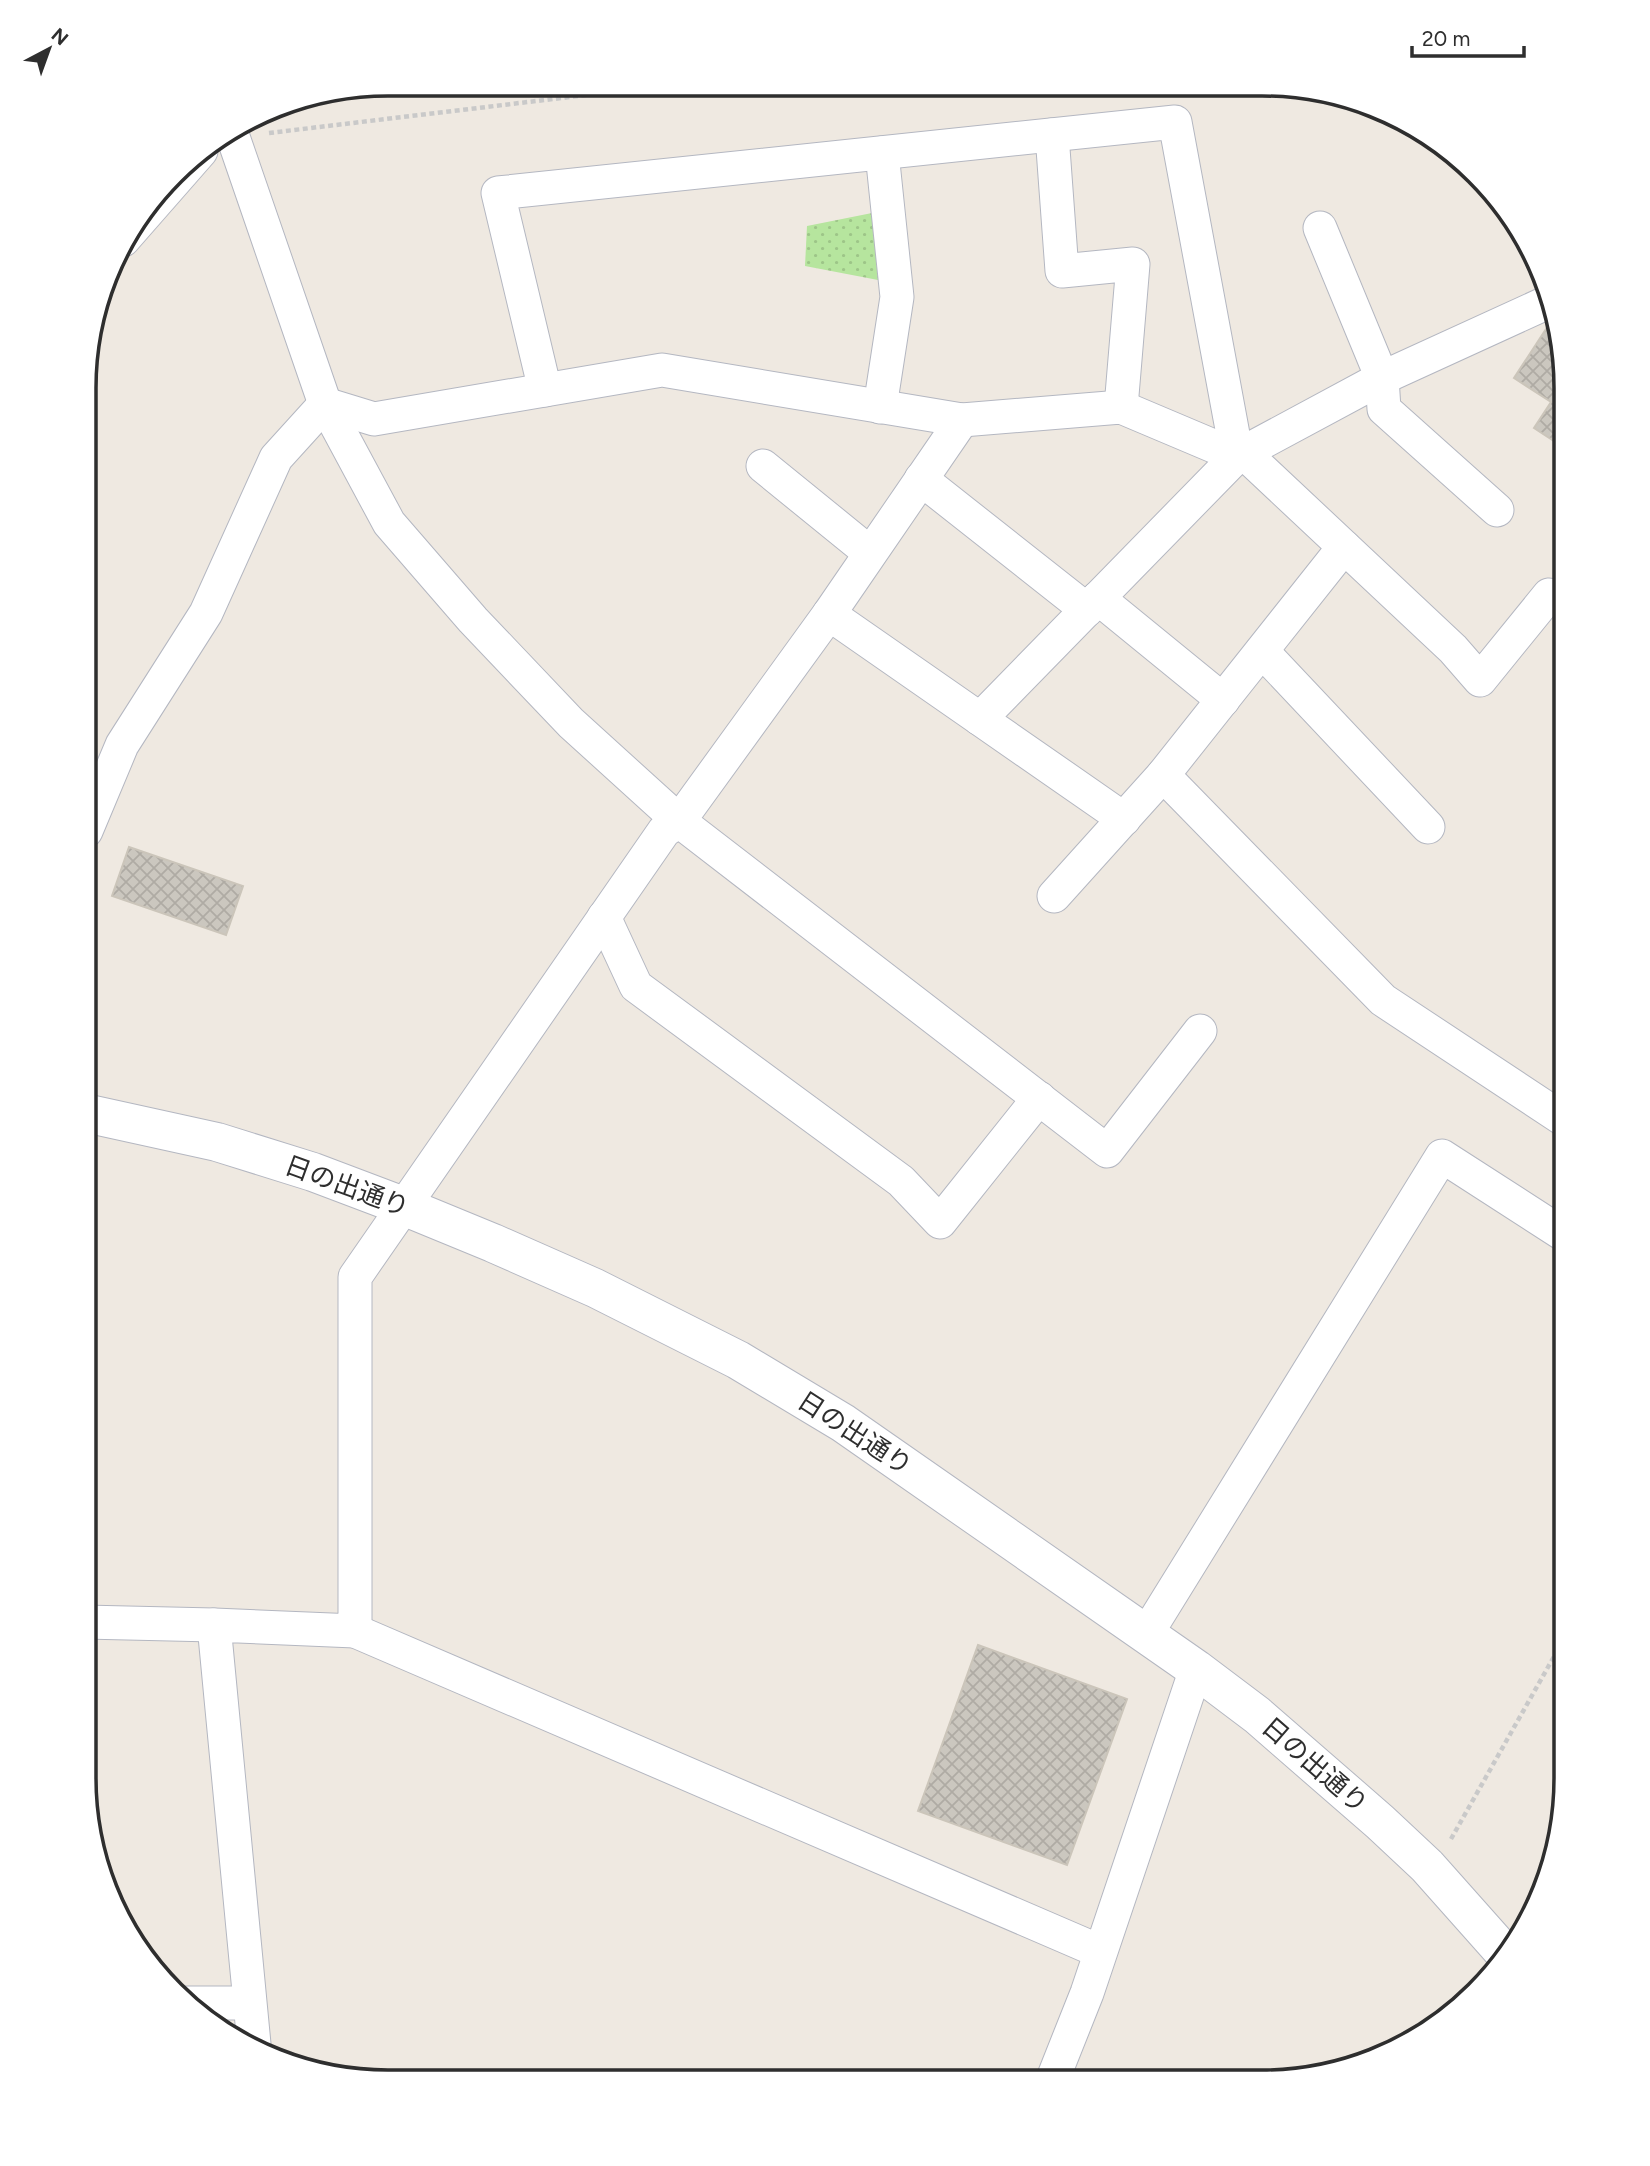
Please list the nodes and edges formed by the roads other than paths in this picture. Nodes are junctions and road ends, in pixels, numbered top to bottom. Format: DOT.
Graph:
graph roads {
  1 [pos="1052,135"];
  2 [pos="227,144"];
  3 [pos="882,153"];
  4 [pos="1320,228"];
  5 [pos="1542,305"];
  6 [pos="1382,378"];
  7 [pos="545,390"];
  8 [pos="325,404"];
  9 [pos="880,407"];
  10 [pos="1121,407"];
  11 [pos="962,420"];
  12 [pos="1240,454"];
  13 [pos="763,466"];
  14 [pos="921,479"];
  15 [pos="1497,510"];
  16 [pos="1344,547"];
  17 [pos="870,553"];
  18 [pos="1549,595"];
  19 [pos="1093,604"];
  20 [pos="829,614"];
  21 [pos="1262,651"];
  22 [pos="1223,700"];
  23 [pos="980,719"];
  24 [pos="1163,775"];
  25 [pos="96,807"];
  26 [pos="1124,819"];
  27 [pos="679,821"];
  28 [pos="1428,827"];
  29 [pos="1054,896"];
  30 [pos="604,917"];
  31 [pos="1200,1031"];
  32 [pos="1038,1098"];
  33 [pos="1554,1113"];
  34 [pos="96,1115"];
  35 [pos="403,1206"];
  36 [pos="1554,1228"];
  37 [pos="96,1622"];
  38 [pos="214,1625"];
  39 [pos="355,1631"];
  40 [pos="1147,1633"];
  41 [pos="1196,1668"];
  42 [pos="1500,1948"];
  43 [pos="1099,1951"];
  44 [pos="202,2003"];
  45 [pos="249,2003"];
  46 [pos="253,2037"];
  47 [pos="1056,2070"];
  1 -- 3 [label="street"];
  1 -- 10 [label="street"];
  1 -- 12 [label="street"];
  2 -- 8 [label="street"];
  3 -- 7 [label="street"];
  3 -- 9 [label="street"];
  4 -- 6 [label="street"];
  5 -- 6 [label="street"];
  6 -- 12 [label="street"];
  6 -- 15 [label="street"];
  7 -- 8 [label="street"];
  7 -- 9 [label="street"];
  8 -- 25 [label="street"];
  8 -- 27 [label="street"];
  9 -- 11 [label="street"];
  10 -- 11 [label="street"];
  10 -- 12 [label="street"];
  11 -- 14 [label="street"];
  12 -- 16 [label="street"];
  12 -- 19 [label="street"];
  13 -- 17 [label="street"];
  14 -- 17 [label="street"];
  14 -- 19 [label="street"];
  16 -- 18 [label="street"];
  16 -- 21 [label="street"];
  17 -- 20 [label="street"];
  19 -- 22 [label="street"];
  19 -- 23 [label="street"];
  20 -- 23 [label="street"];
  20 -- 27 [label="street"];
  21 -- 22 [label="street"];
  21 -- 28 [label="street"];
  22 -- 24 [label="street"];
  23 -- 26 [label="street"];
  24 -- 26 [label="street"];
  24 -- 33 [label="street"];
  26 -- 29 [label="street"];
  27 -- 30 [label="street"];
  27 -- 32 [label="street"];
  30 -- 32 [label="street"];
  30 -- 35 [label="street"];
  31 -- 32 [label="street"];
  34 -- 35 [label="street, 日の出通り"];
  35 -- 39 [label="street"];
  35 -- 40 [label="street, 日の出通り"];
  36 -- 40 [label="street"];
  37 -- 38 [label="street"];
  38 -- 39 [label="street"];
  38 -- 45 [label="street"];
  39 -- 43 [label="street"];
  40 -- 41 [label="street, 日の出通り"];
  41 -- 42 [label="street, 日の出通り"];
  41 -- 43 [label="street"];
  43 -- 47 [label="street"];
  44 -- 45 [label="street"];
  45 -- 46 [label="street"];
}
